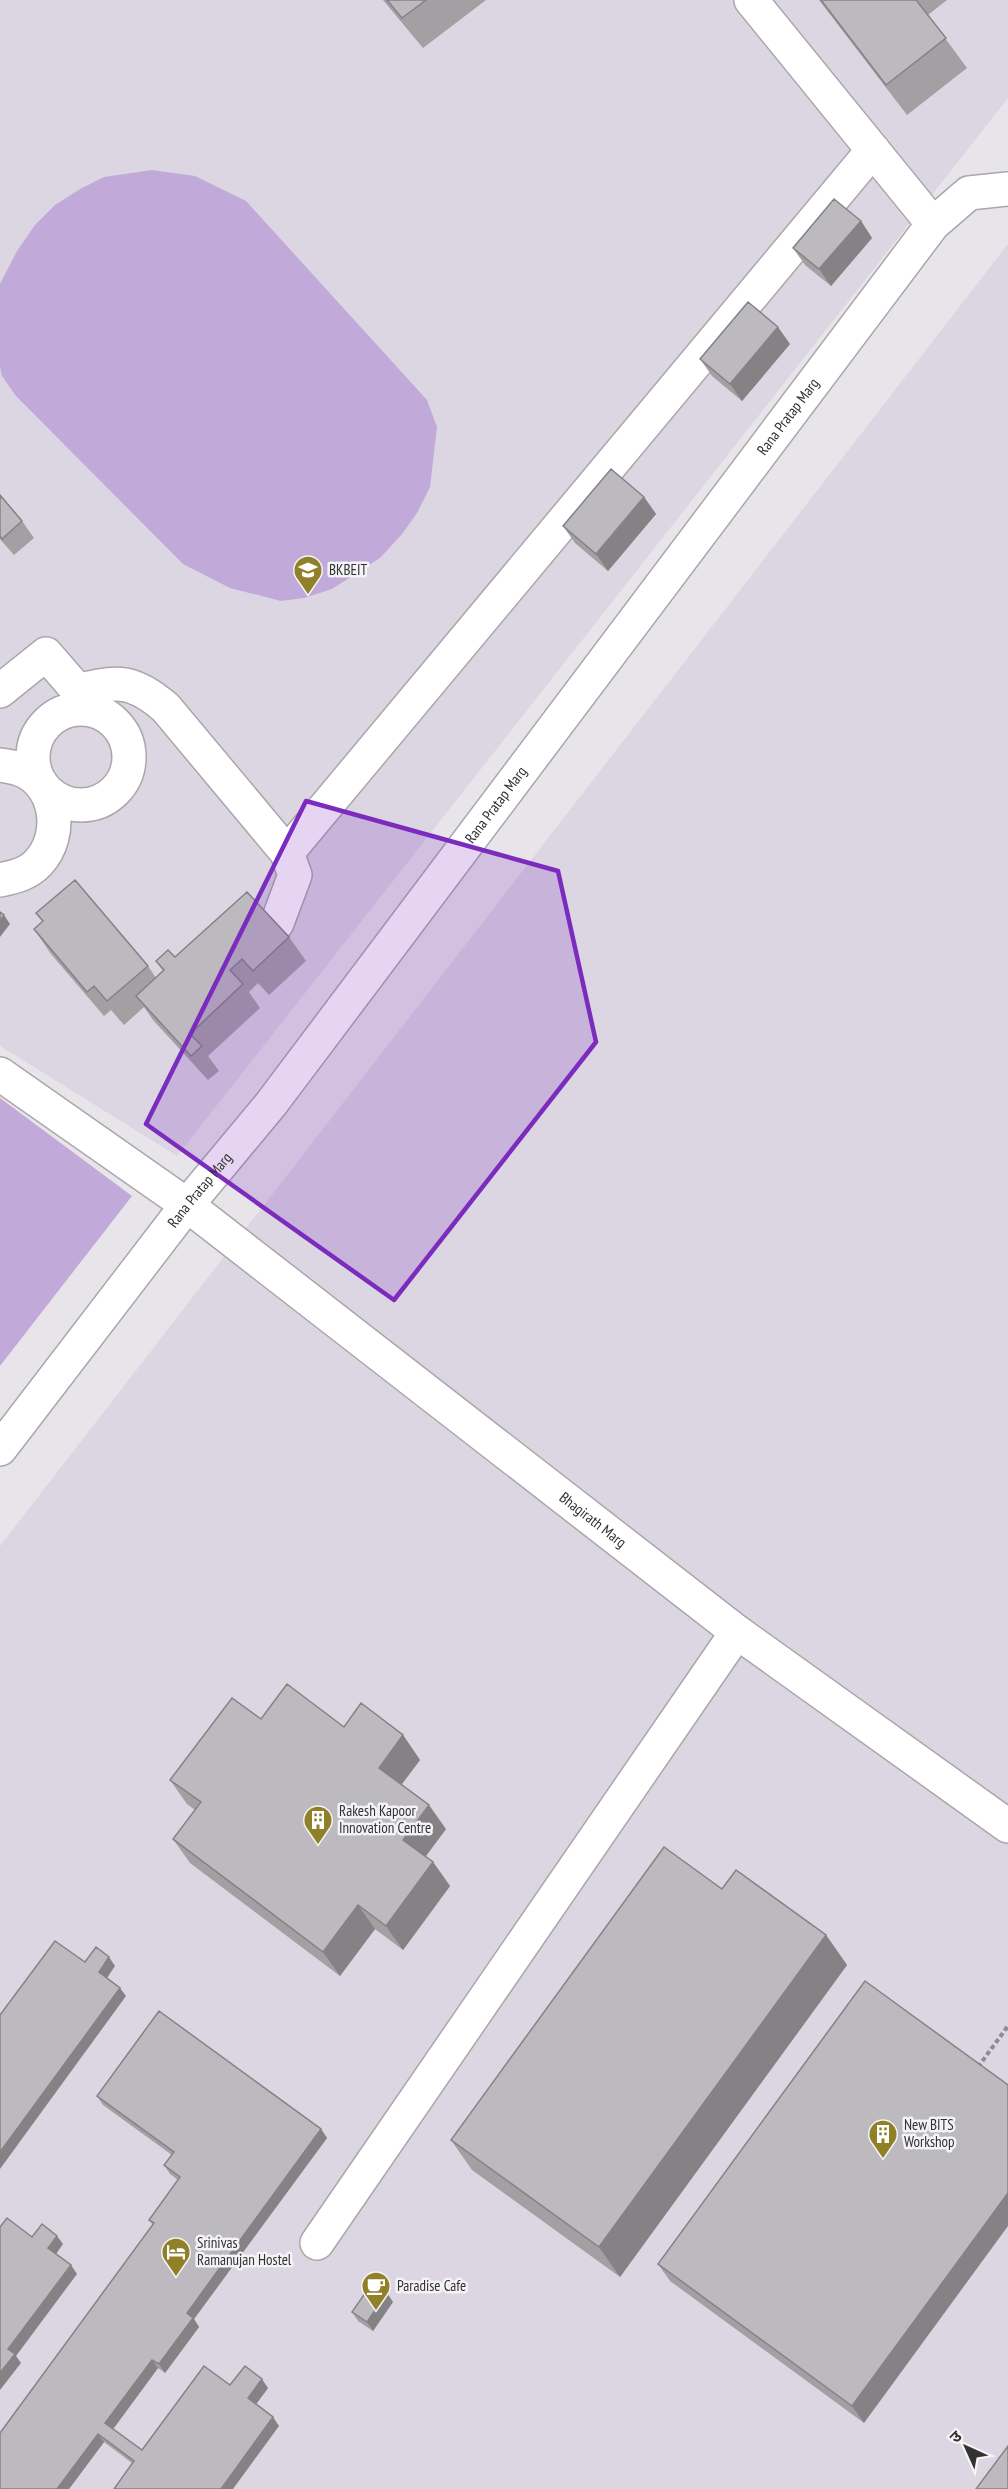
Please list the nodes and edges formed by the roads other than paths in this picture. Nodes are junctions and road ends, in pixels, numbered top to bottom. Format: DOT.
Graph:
graph roads {
  1 [pos="751,0"];
  2 [pos="873,150"];
  3 [pos="1008,189"];
  4 [pos="933,224"];
  5 [pos="0,692"];
  6 [pos="86,701"];
  7 [pos="0,765"];
  8 [pos="39,782"];
  9 [pos="287,853"];
  10 [pos="0,880"];
  11 [pos="277,923"];
  12 [pos="0,1074"];
  13 [pos="187,1205"];
  14 [pos="0,1449"];
  15 [pos="737,1632"];
  16 [pos="1008,1826"];
  17 [pos="317,2243"];
  1 -- 2 [label="street"];
  2 -- 4 [label="street"];
  2 -- 9 [label="street"];
  3 -- 4 [label="street, Rana Pratap Marg"];
  4 -- 13 [label="street, Rana Pratap Marg"];
  5 -- 6 [label="street"];
  6 -- 8 [label="street"];
  6 -- 8 [label="street"];
  6 -- 9 [label="street"];
  7 -- 8 [label="street"];
  8 -- 10 [label="street"];
  9 -- 11 [label="street"];
  12 -- 13 [label="street, Bhagirath Marg"];
  13 -- 14 [label="street, Rana Pratap Marg"];
  13 -- 15 [label="street, Bhagirath Marg"];
  15 -- 16 [label="street, Bhagirath Marg"];
  15 -- 17 [label="street"];
}
